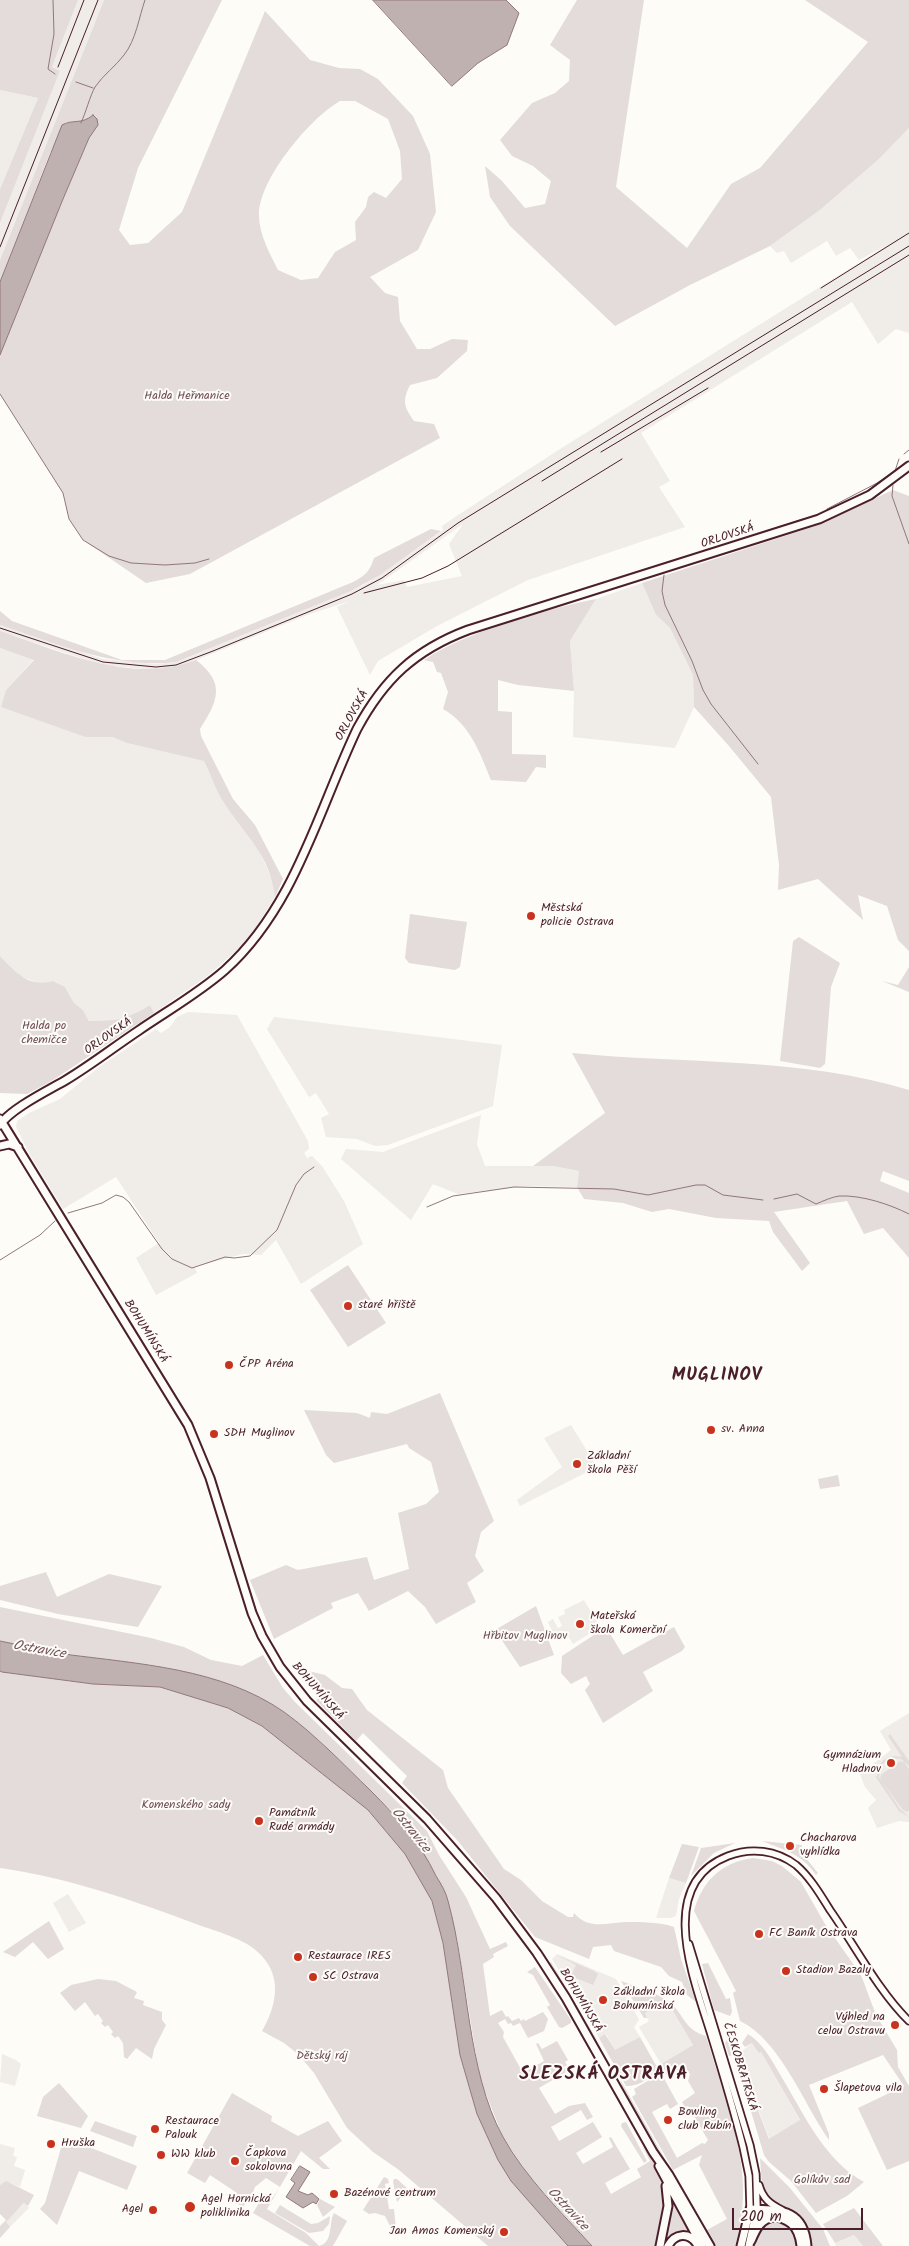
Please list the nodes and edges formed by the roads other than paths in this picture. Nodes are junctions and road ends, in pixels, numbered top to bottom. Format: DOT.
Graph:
graph roads {
  1 [pos="909,466"];
  2 [pos="1,1122"];
  3 [pos="0,1146"];
  4 [pos="18,1147"];
  5 [pos="686,1934"];
  6 [pos="909,2021"];
  7 [pos="653,2152"];
  8 [pos="756,2174"];
  9 [pos="664,2178"];
  10 [pos="753,2209"];
  11 [pos="780,2215"];
  12 [pos="750,2244"];
  13 [pos="660,2246"];
  14 [pos="668,2246"];
  15 [pos="701,2246"];
  16 [pos="710,2246"];
  17 [pos="741,2246"];
  18 [pos="801,2246"];
  19 [pos="807,2246"];
  1 -- 2 [label="main road, ORLOVSKÁ"];
  2 -- 4 [label="main road, BOHUMÍNSKÁ"];
  3 -- 4 [label="main road"];
  4 -- 7 [label="main road, BOHUMÍNSKÁ"];
  5 -- 6 [label="street, ČESKOBRATRSKÁ"];
  5 -- 8 [label="street, ČESKOBRATRSKÁ"];
  5 -- 10 [label="street, ČESKOBRATRSKÁ"];
  7 -- 9 [label="main road, BOHUMÍNSKÁ"];
  7 -- 16 [label="main road, BOHUMÍNSKÁ"];
  8 -- 10 [label="street, ČESKOBRATRSKÁ"];
  8 -- 11 [label="street"];
  9 -- 13 [label="main road"];
  9 -- 15 [label="main road, BOHUMÍNSKÁ"];
  10 -- 11 [label="main road"];
  10 -- 12 [label="main road, ČESKOBRATRSKÁ"];
  10 -- 17 [label="main road, ČESKOBRATRSKÁ"];
  11 -- 12 [label="main road"];
  11 -- 18 [label="main road"];
  11 -- 19 [label="main road"];
  14 -- 15 [label="main road"];
}
